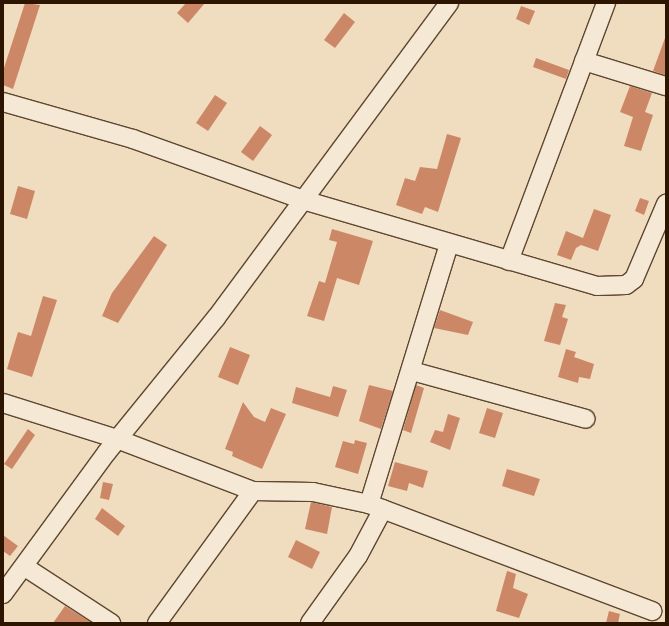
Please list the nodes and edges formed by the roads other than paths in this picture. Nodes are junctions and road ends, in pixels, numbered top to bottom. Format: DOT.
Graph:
graph roads {
  1 [pos="449,3"];
  2 [pos="606,3"];
  3 [pos="584,61"];
  4 [pos="666,86"];
  5 [pos="3,102"];
  6 [pos="303,200"];
  7 [pos="666,204"];
  8 [pos="449,244"];
  9 [pos="509,261"];
  10 [pos="412,371"];
  11 [pos="3,404"];
  12 [pos="586,419"];
  13 [pos="117,439"];
  14 [pos="254,491"];
  15 [pos="376,506"];
  16 [pos="25,567"];
  17 [pos="3,594"];
  18 [pos="652,611"];
  19 [pos="112,623"];
  20 [pos="157,623"];
  21 [pos="310,623"];
  1 -- 6 [label="street"];
  2 -- 3 [label="street"];
  3 -- 4 [label="street"];
  3 -- 9 [label="street"];
  5 -- 6 [label="street"];
  6 -- 8 [label="street"];
  6 -- 13 [label="street"];
  7 -- 9 [label="street"];
  8 -- 9 [label="street"];
  8 -- 10 [label="street"];
  10 -- 12 [label="street"];
  10 -- 15 [label="street"];
  11 -- 13 [label="street"];
  13 -- 14 [label="street"];
  13 -- 16 [label="street"];
  14 -- 15 [label="street"];
  14 -- 20 [label="street"];
  15 -- 18 [label="street"];
  15 -- 21 [label="street"];
  16 -- 17 [label="street"];
  16 -- 19 [label="street"];
}
